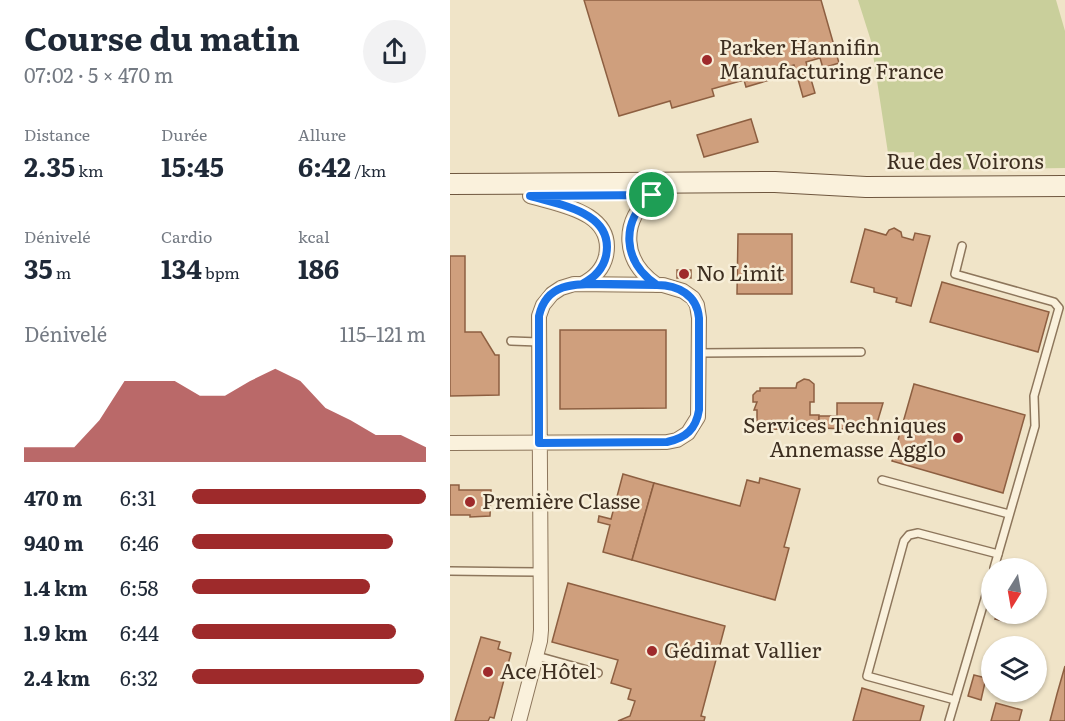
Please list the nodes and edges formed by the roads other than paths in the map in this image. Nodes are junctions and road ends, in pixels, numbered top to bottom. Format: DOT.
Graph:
graph roads {
  1 [pos="450,184"];
  2 [pos="1065,186"];
  3 [pos="866,187"];
  4 [pos="450,195"];
  5 [pos="652,195"];
  6 [pos="530,196"];
  7 [pos="962,246"];
  8 [pos="582,284"];
  9 [pos="657,285"];
  10 [pos="512,341"];
  11 [pos="539,342"];
  12 [pos="699,352"];
  13 [pos="861,352"];
  14 [pos="450,442"];
  15 [pos="539,443"];
  16 [pos="882,480"];
  17 [pos="1009,514"];
  18 [pos="998,554"];
  19 [pos="997,558"];
  20 [pos="450,571"];
  21 [pos="540,572"];
  22 [pos="981,612"];
  23 [pos="537,656"];
  24 [pos="598,673"];
  25 [pos="955,700"];
  26 [pos="519,721"];
  27 [pos="949,721"];
  1 -- 3 [label="street, Rue des Voirons"];
  2 -- 3 [label="street, Rue des Voirons"];
  3 -- 5 [label="street, Rue des Voirons"];
  4 -- 6 [label="street, Rue des Voirons"];
  5 -- 6 [label="street, Rue des Voirons"];
  5 -- 9 [label="street"];
  6 -- 8 [label="street"];
  7 -- 17 [label="lane"];
  8 -- 9 [label="street"];
  8 -- 11 [label="street"];
  9 -- 12 [label="street"];
  10 -- 11 [label="lane"];
  11 -- 15 [label="street"];
  12 -- 13 [label="lane"];
  12 -- 15 [label="street"];
  14 -- 15 [label="street"];
  15 -- 21 [label="street"];
  16 -- 17 [label="lane"];
  17 -- 18 [label="lane"];
  18 -- 19 [label="lane"];
  18 -- 25 [label="lane"];
  20 -- 21 [label="lane"];
  21 -- 23 [label="street"];
  22 -- 25 [label="lane"];
  23 -- 24 [label="lane"];
  23 -- 26 [label="street"];
  25 -- 27 [label="lane"];
}
